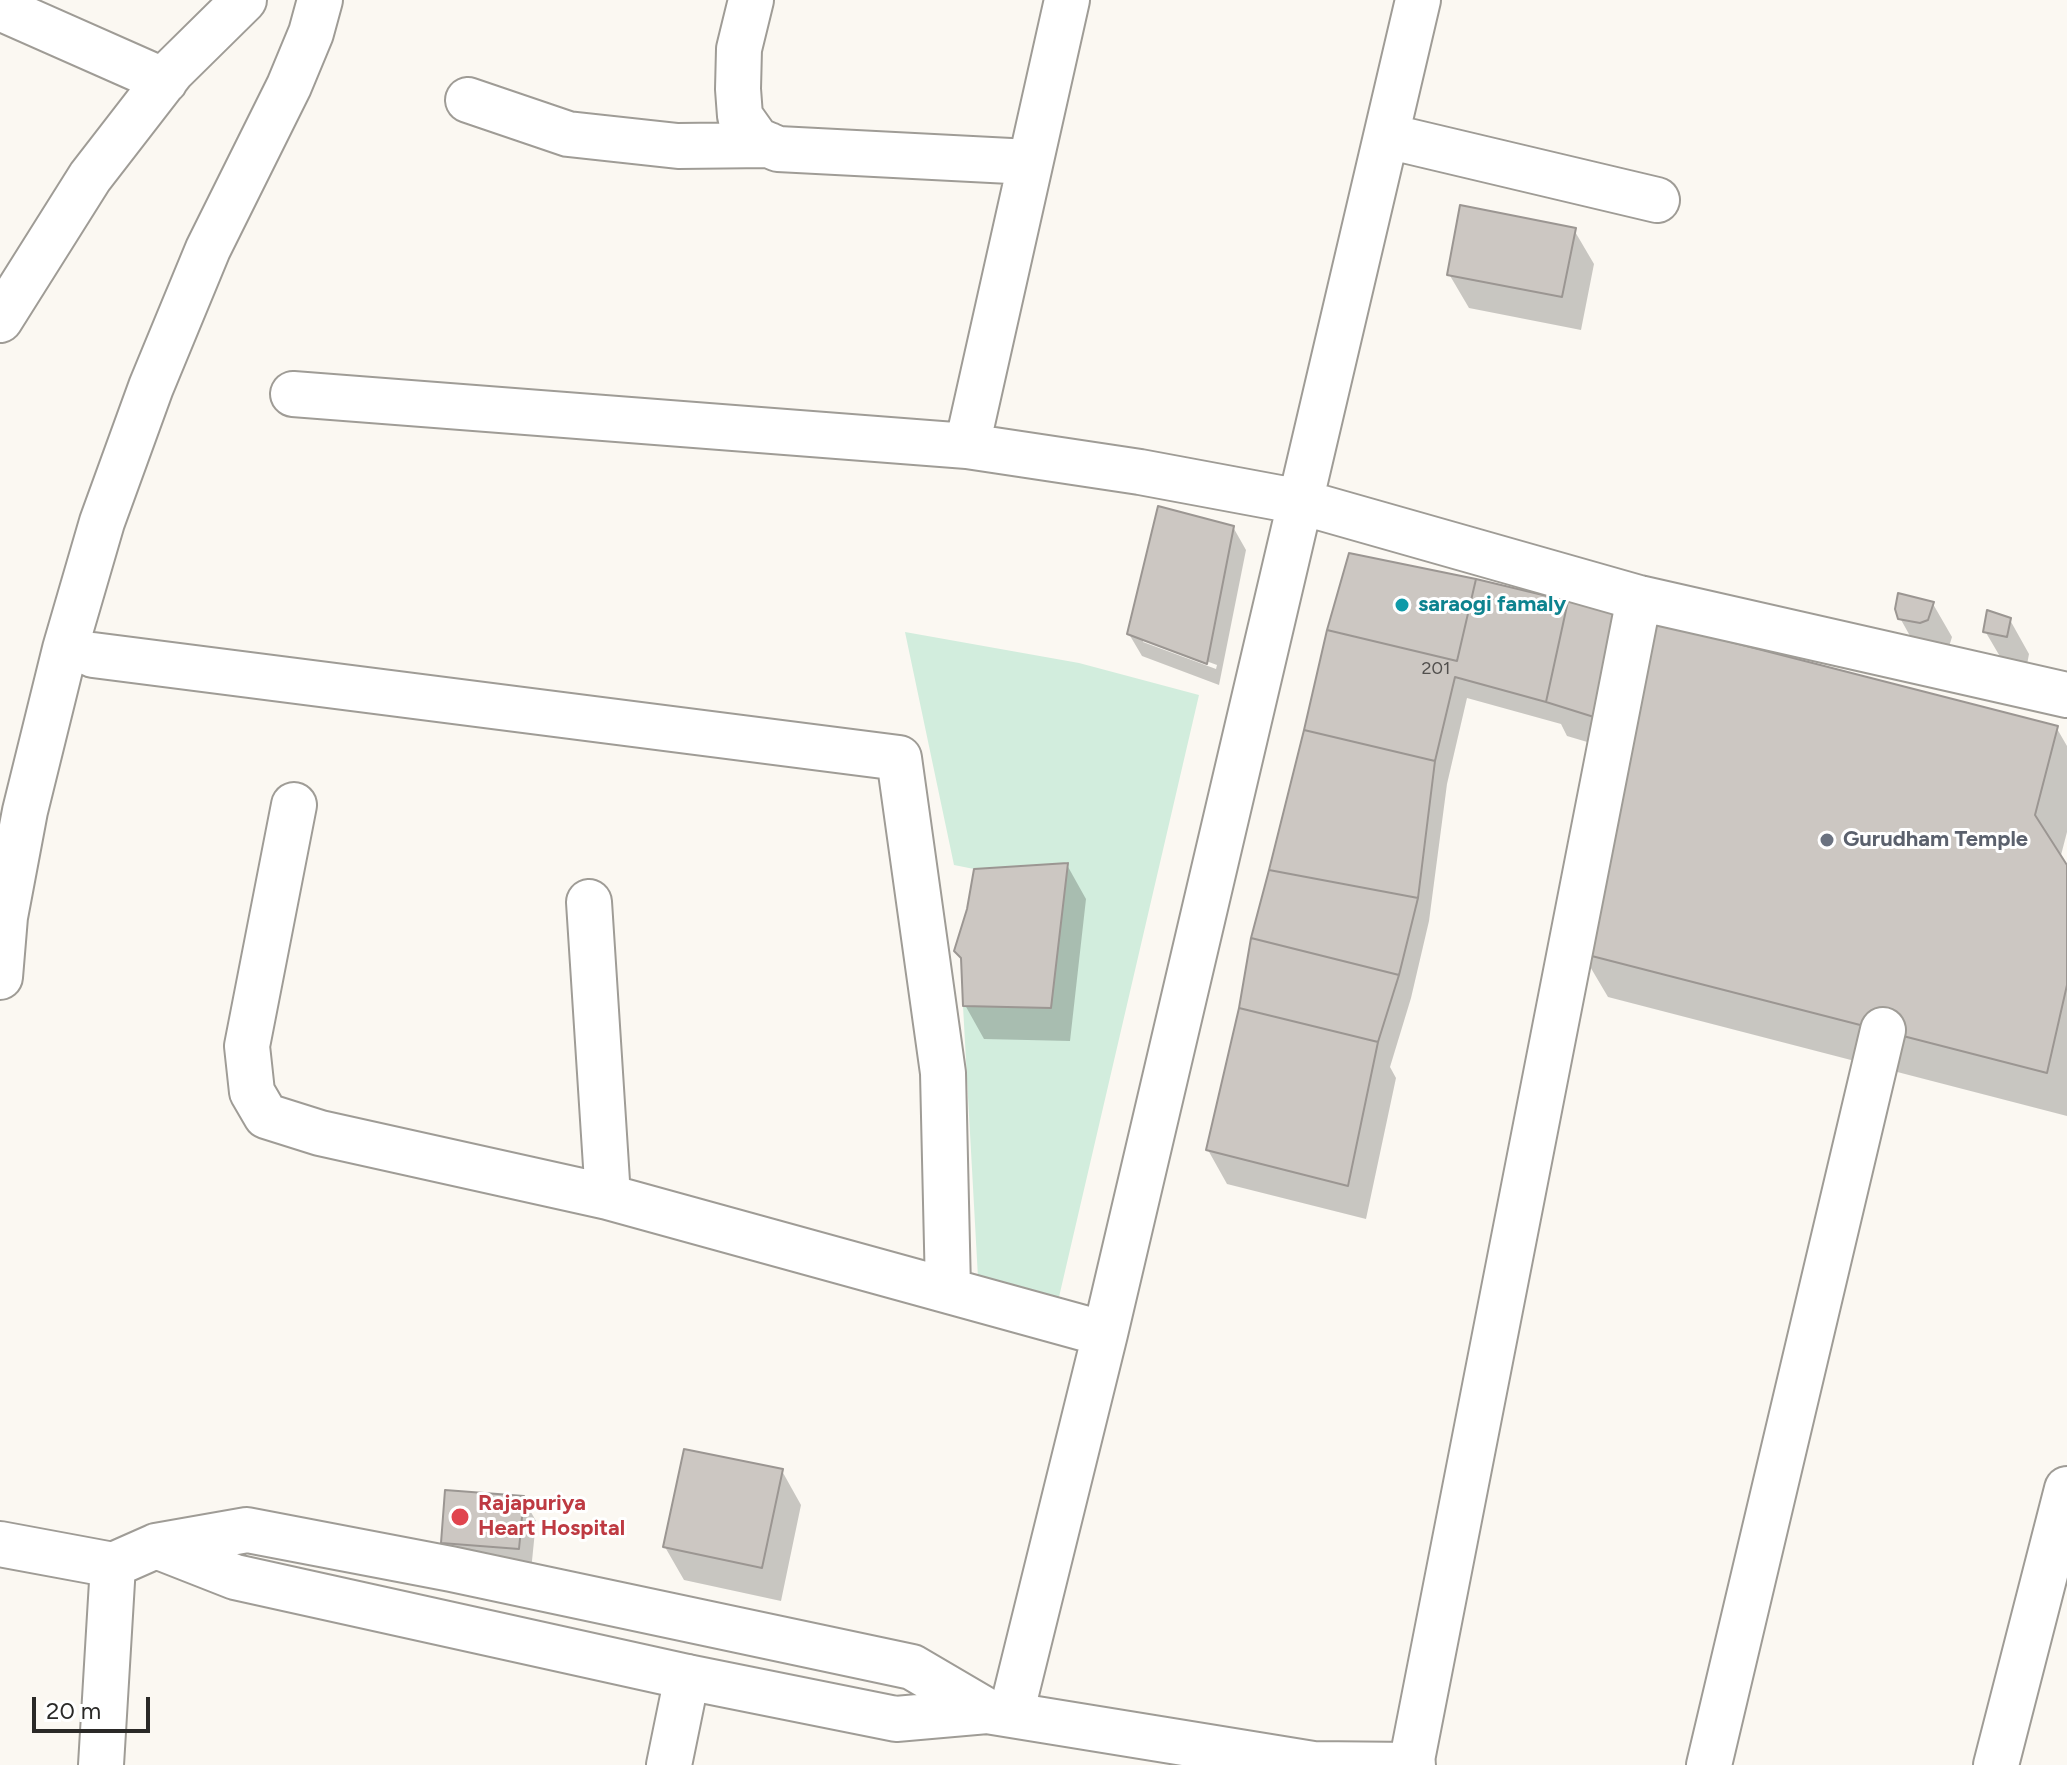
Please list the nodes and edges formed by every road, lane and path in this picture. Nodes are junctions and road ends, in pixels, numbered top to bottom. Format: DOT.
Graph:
graph roads {
  1 [pos="244,0"];
  2 [pos="320,0"];
  3 [pos="751,0"];
  4 [pos="1067,0"];
  5 [pos="1418,0"];
  6 [pos="0,8"];
  7 [pos="165,81"];
  8 [pos="468,100"];
  9 [pos="1387,136"];
  10 [pos="769,145"];
  11 [pos="1030,162"];
  12 [pos="1657,200"];
  13 [pos="0,320"];
  14 [pos="293,394"];
  15 [pos="967,446"];
  16 [pos="1301,502"];
  17 [pos="1639,598"];
  18 [pos="93,655"];
  19 [pos="2067,695"];
  20 [pos="294,805"];
  21 [pos="589,902"];
  22 [pos="0,977"];
  23 [pos="1883,1030"];
  24 [pos="608,1197"];
  25 [pos="948,1289"];
  26 [pos="1105,1334"];
  27 [pos="2067,1489"];
  28 [pos="0,1544"];
  29 [pos="156,1546"];
  30 [pos="113,1565"];
  31 [pos="687,1677"];
  32 [pos="999,1712"];
  33 [pos="1314,1764"];
  34 [pos="101,1765"];
  35 [pos="669,1765"];
  36 [pos="1412,1765"];
  37 [pos="1709,1765"];
  38 [pos="1996,1765"];
  1 -- 7 [label="street"];
  2 -- 22 [label="street"];
  3 -- 10 [label="street"];
  4 -- 11 [label="street"];
  5 -- 9 [label="street"];
  6 -- 7 [label="street"];
  7 -- 13 [label="street"];
  8 -- 10 [label="street"];
  9 -- 12 [label="street"];
  9 -- 16 [label="street"];
  10 -- 11 [label="street"];
  11 -- 15 [label="street"];
  14 -- 15 [label="street"];
  15 -- 16 [label="street"];
  16 -- 17 [label="street"];
  16 -- 26 [label="street"];
  17 -- 19 [label="street"];
  17 -- 36 [label="street"];
  18 -- 25 [label="street"];
  20 -- 24 [label="street"];
  21 -- 24 [label="street"];
  23 -- 37 [label="street"];
  24 -- 25 [label="street"];
  25 -- 26 [label="street"];
  26 -- 32 [label="street"];
  27 -- 38 [label="street"];
  28 -- 30 [label="street"];
  29 -- 30 [label="street"];
  29 -- 31 [label="street"];
  29 -- 32 [label="street"];
  30 -- 34 [label="street"];
  31 -- 32 [label="street"];
  31 -- 35 [label="street"];
  32 -- 33 [label="street"];
  33 -- 36 [label="street"];
}
